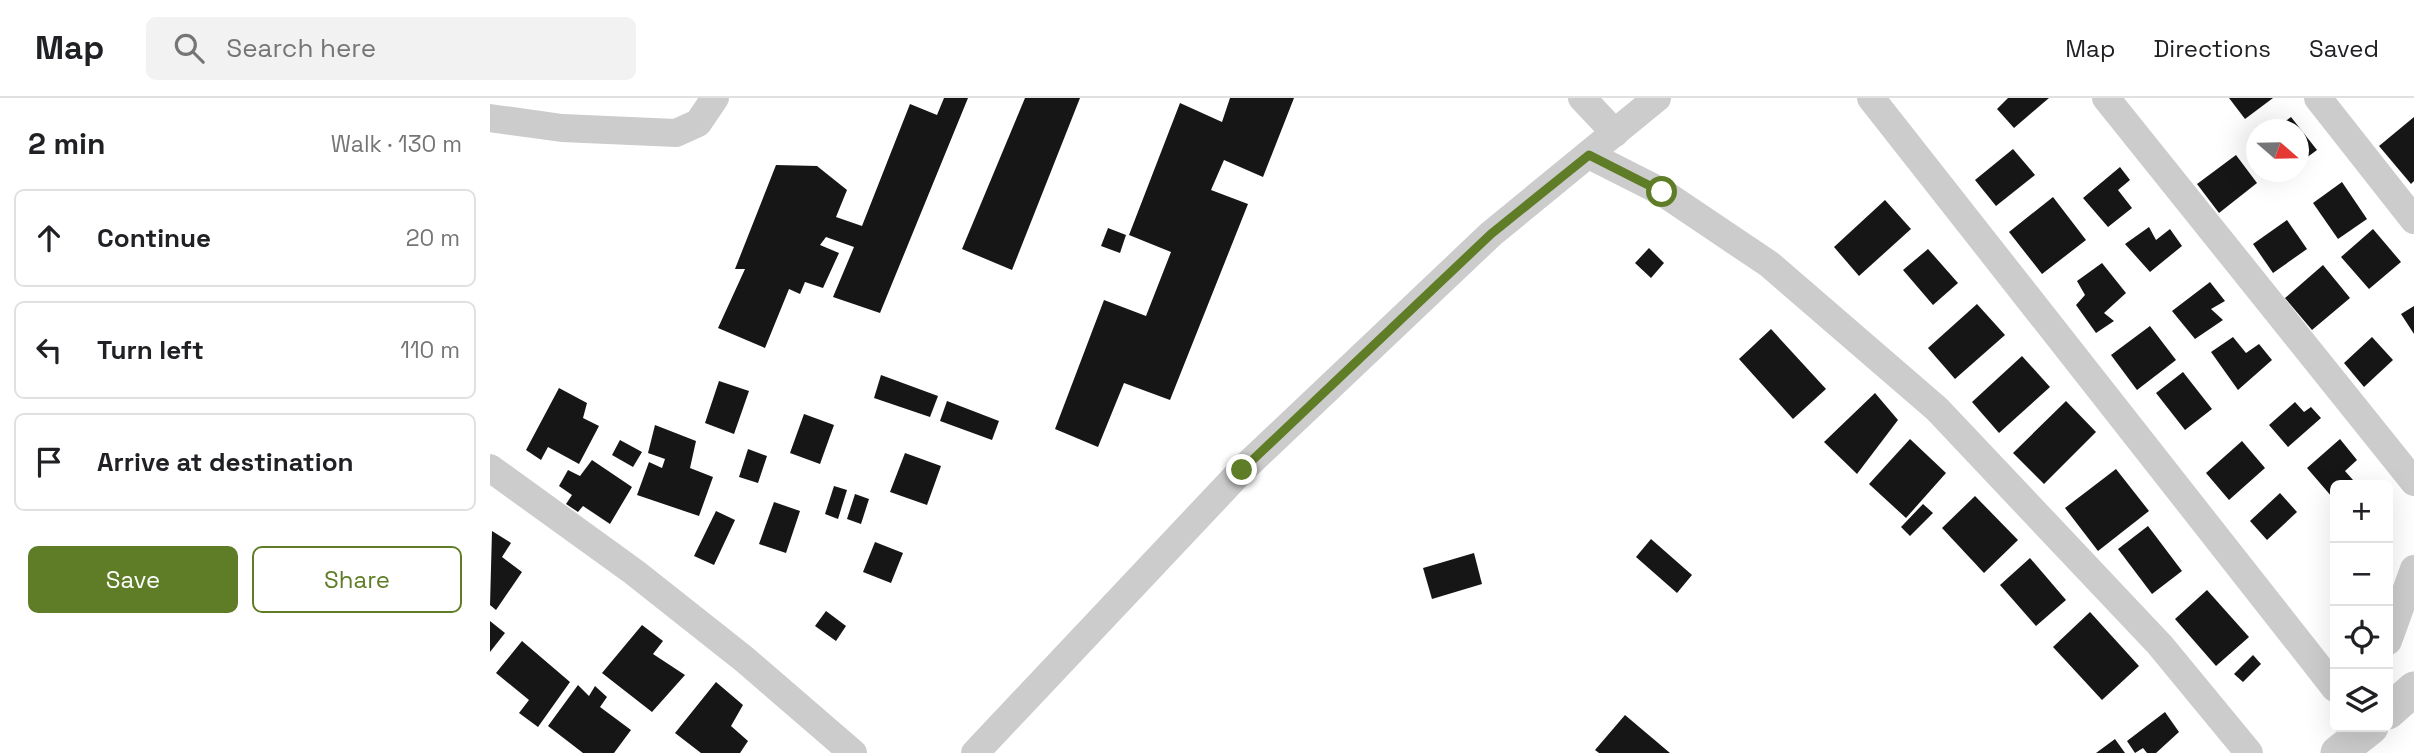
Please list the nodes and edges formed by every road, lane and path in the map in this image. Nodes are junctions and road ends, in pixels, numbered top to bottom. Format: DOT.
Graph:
graph roads {
  1 [pos="715,98"];
  2 [pos="1582,98"];
  3 [pos="1657,98"];
  4 [pos="1871,98"];
  5 [pos="2106,98"];
  6 [pos="2318,98"];
  7 [pos="490,118"];
  8 [pos="1615,133"];
  9 [pos="1589,155"];
  10 [pos="2414,220"];
  11 [pos="490,468"];
  12 [pos="2414,482"];
  13 [pos="2414,569"];
  14 [pos="2393,627"];
  15 [pos="2330,682"];
  16 [pos="2414,689"];
  17 [pos="2393,706"];
  18 [pos="2363,732"];
  19 [pos="853,753"];
  20 [pos="975,753"];
  21 [pos="2249,753"];
  22 [pos="2338,753"];
  1 -- 7 [label="street"];
  2 -- 8 [label="street"];
  3 -- 8 [label="street"];
  4 -- 15 [label="street"];
  5 -- 12 [label="street"];
  6 -- 10 [label="street"];
  8 -- 9 [label="street"];
  9 -- 20 [label="street"];
  9 -- 21 [label="street"];
  11 -- 19 [label="street"];
  13 -- 14 [label="street"];
  16 -- 17 [label="street"];
  18 -- 22 [label="street"];
}
